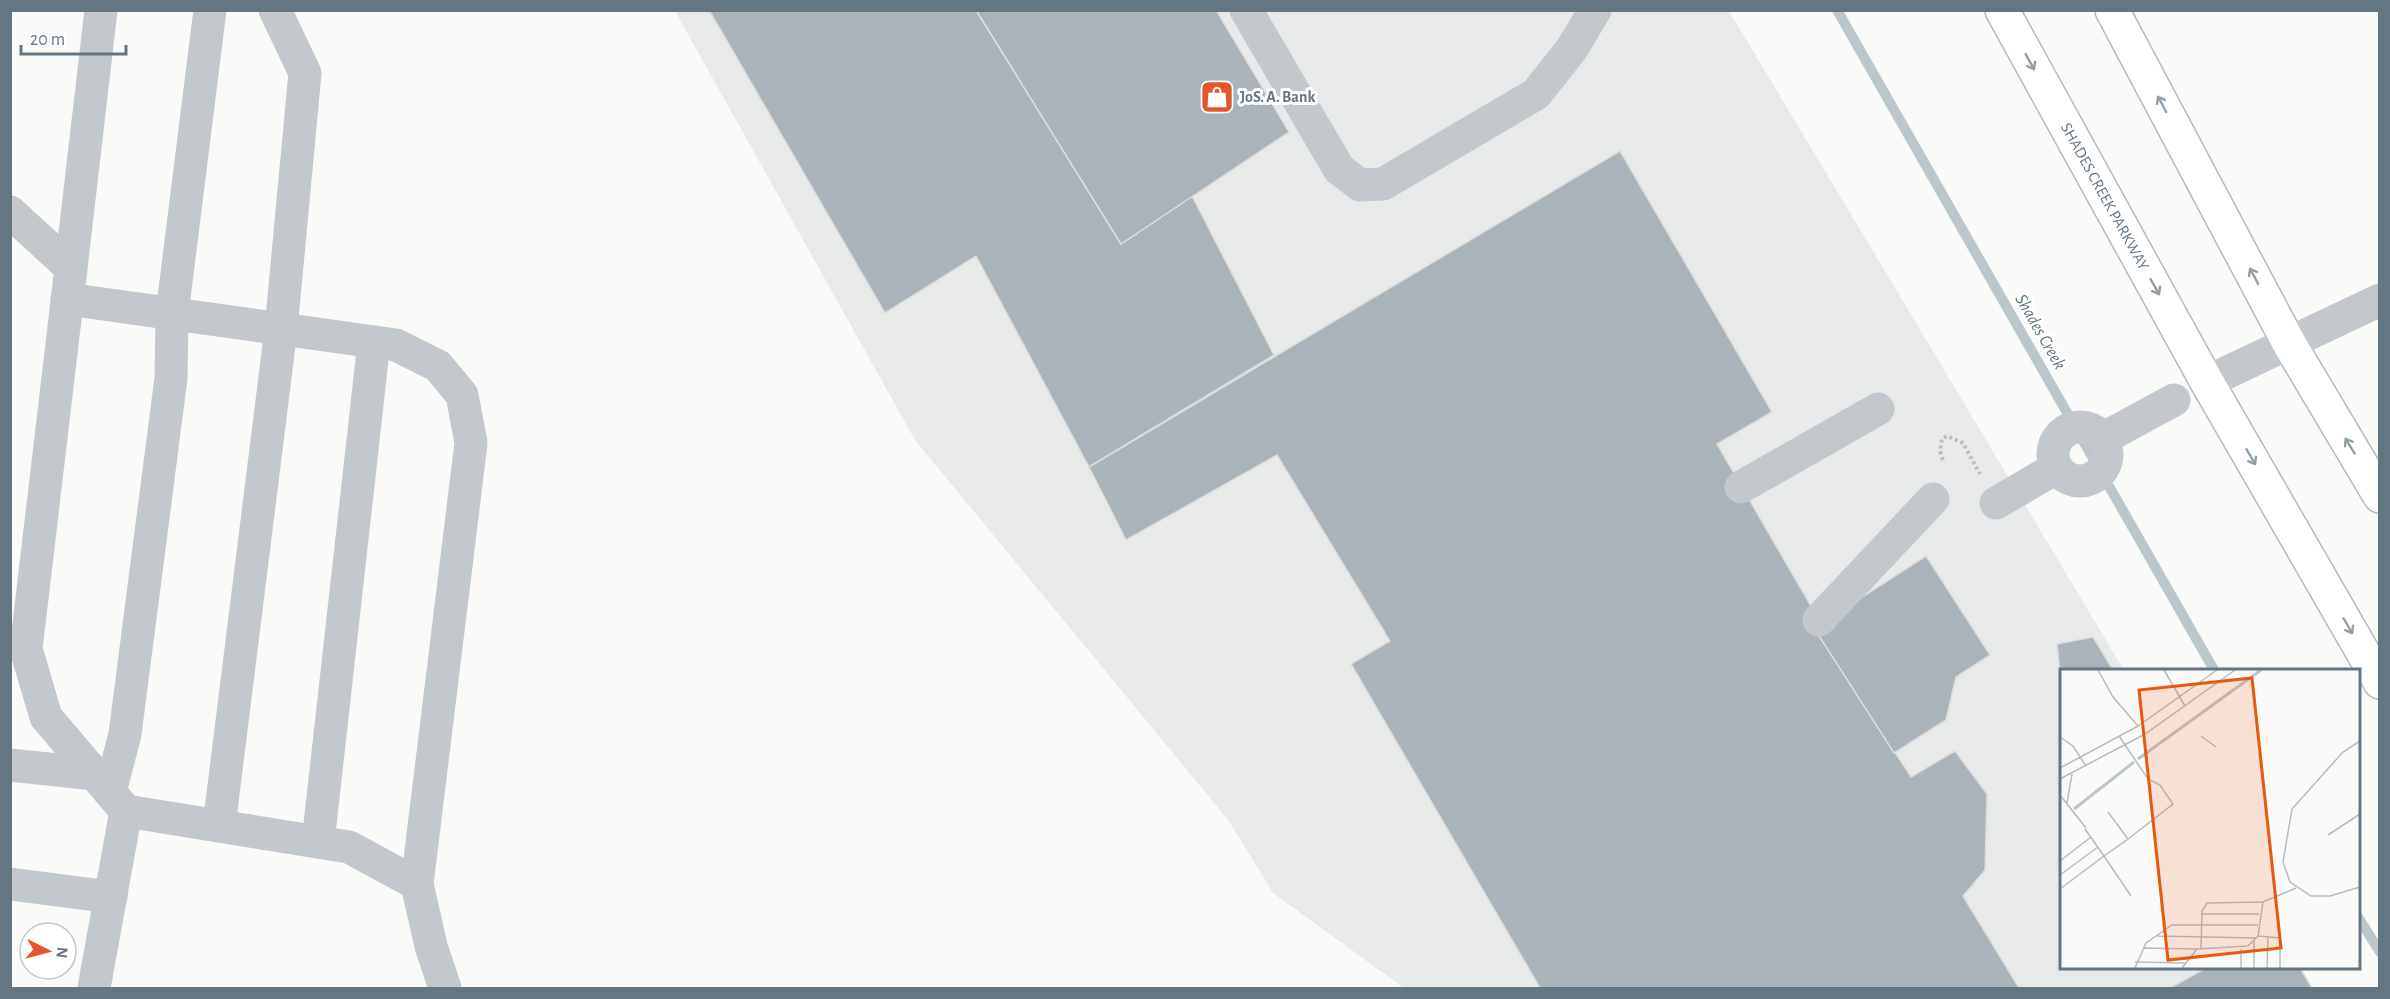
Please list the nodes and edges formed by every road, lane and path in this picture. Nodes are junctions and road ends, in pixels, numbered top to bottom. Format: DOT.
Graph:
graph roads {
  1 [pos="101,10"];
  2 [pos="210,10"];
  3 [pos="275,10"];
  4 [pos="1246,10"];
  5 [pos="1595,10"];
  6 [pos="2002,10"];
  7 [pos="2112,10"];
  8 [pos="10,212"];
  9 [pos="69,284"];
  10 [pos="2379,300"];
  11 [pos="172,314"];
  12 [pos="281,329"];
  13 [pos="374,342"];
  14 [pos="2290,345"];
  15 [pos="2208,382"];
  16 [pos="2162,407"];
  17 [pos="1878,409"];
  18 [pos="1943,460"];
  19 [pos="1741,487"];
  20 [pos="2379,496"];
  21 [pos="1934,499"];
  22 [pos="1996,503"];
  23 [pos="1819,620"];
  24 [pos="18,648"];
  25 [pos="2379,682"];
  26 [pos="10,765"];
  27 [pos="110,792"];
  28 [pos="219,826"];
  29 [pos="318,842"];
  30 [pos="10,884"];
  31 [pos="417,884"];
  32 [pos="111,897"];
  33 [pos="94,988"];
  34 [pos="446,988"];
  1 -- 9 [label="street"];
  2 -- 11 [label="street"];
  3 -- 12 [label="street"];
  4 -- 5 [label="street"];
  6 -- 15 [label="main road, SHADES CREEK PARKWAY, one-way"];
  14 -- 7 [label="main road, one-way"];
  8 -- 9 [label="street"];
  9 -- 11 [label="street"];
  9 -- 24 [label="street"];
  10 -- 14 [label="street"];
  11 -- 12 [label="street"];
  11 -- 27 [label="street"];
  12 -- 13 [label="street"];
  12 -- 28 [label="street"];
  13 -- 29 [label="street"];
  13 -- 31 [label="street"];
  14 -- 15 [label="street"];
  20 -- 14 [label="main road, one-way"];
  15 -- 25 [label="main road, SHADES CREEK PARKWAY, one-way"];
  16 -- 22 [label="street"];
  17 -- 19 [label="street"];
  18 -- 22 [label="path"];
  21 -- 23 [label="street"];
  24 -- 27 [label="street"];
  26 -- 27 [label="street"];
  27 -- 28 [label="street"];
  27 -- 32 [label="street"];
  28 -- 29 [label="street"];
  29 -- 31 [label="street"];
  30 -- 32 [label="street"];
  31 -- 34 [label="street"];
  32 -- 33 [label="street"];
}
